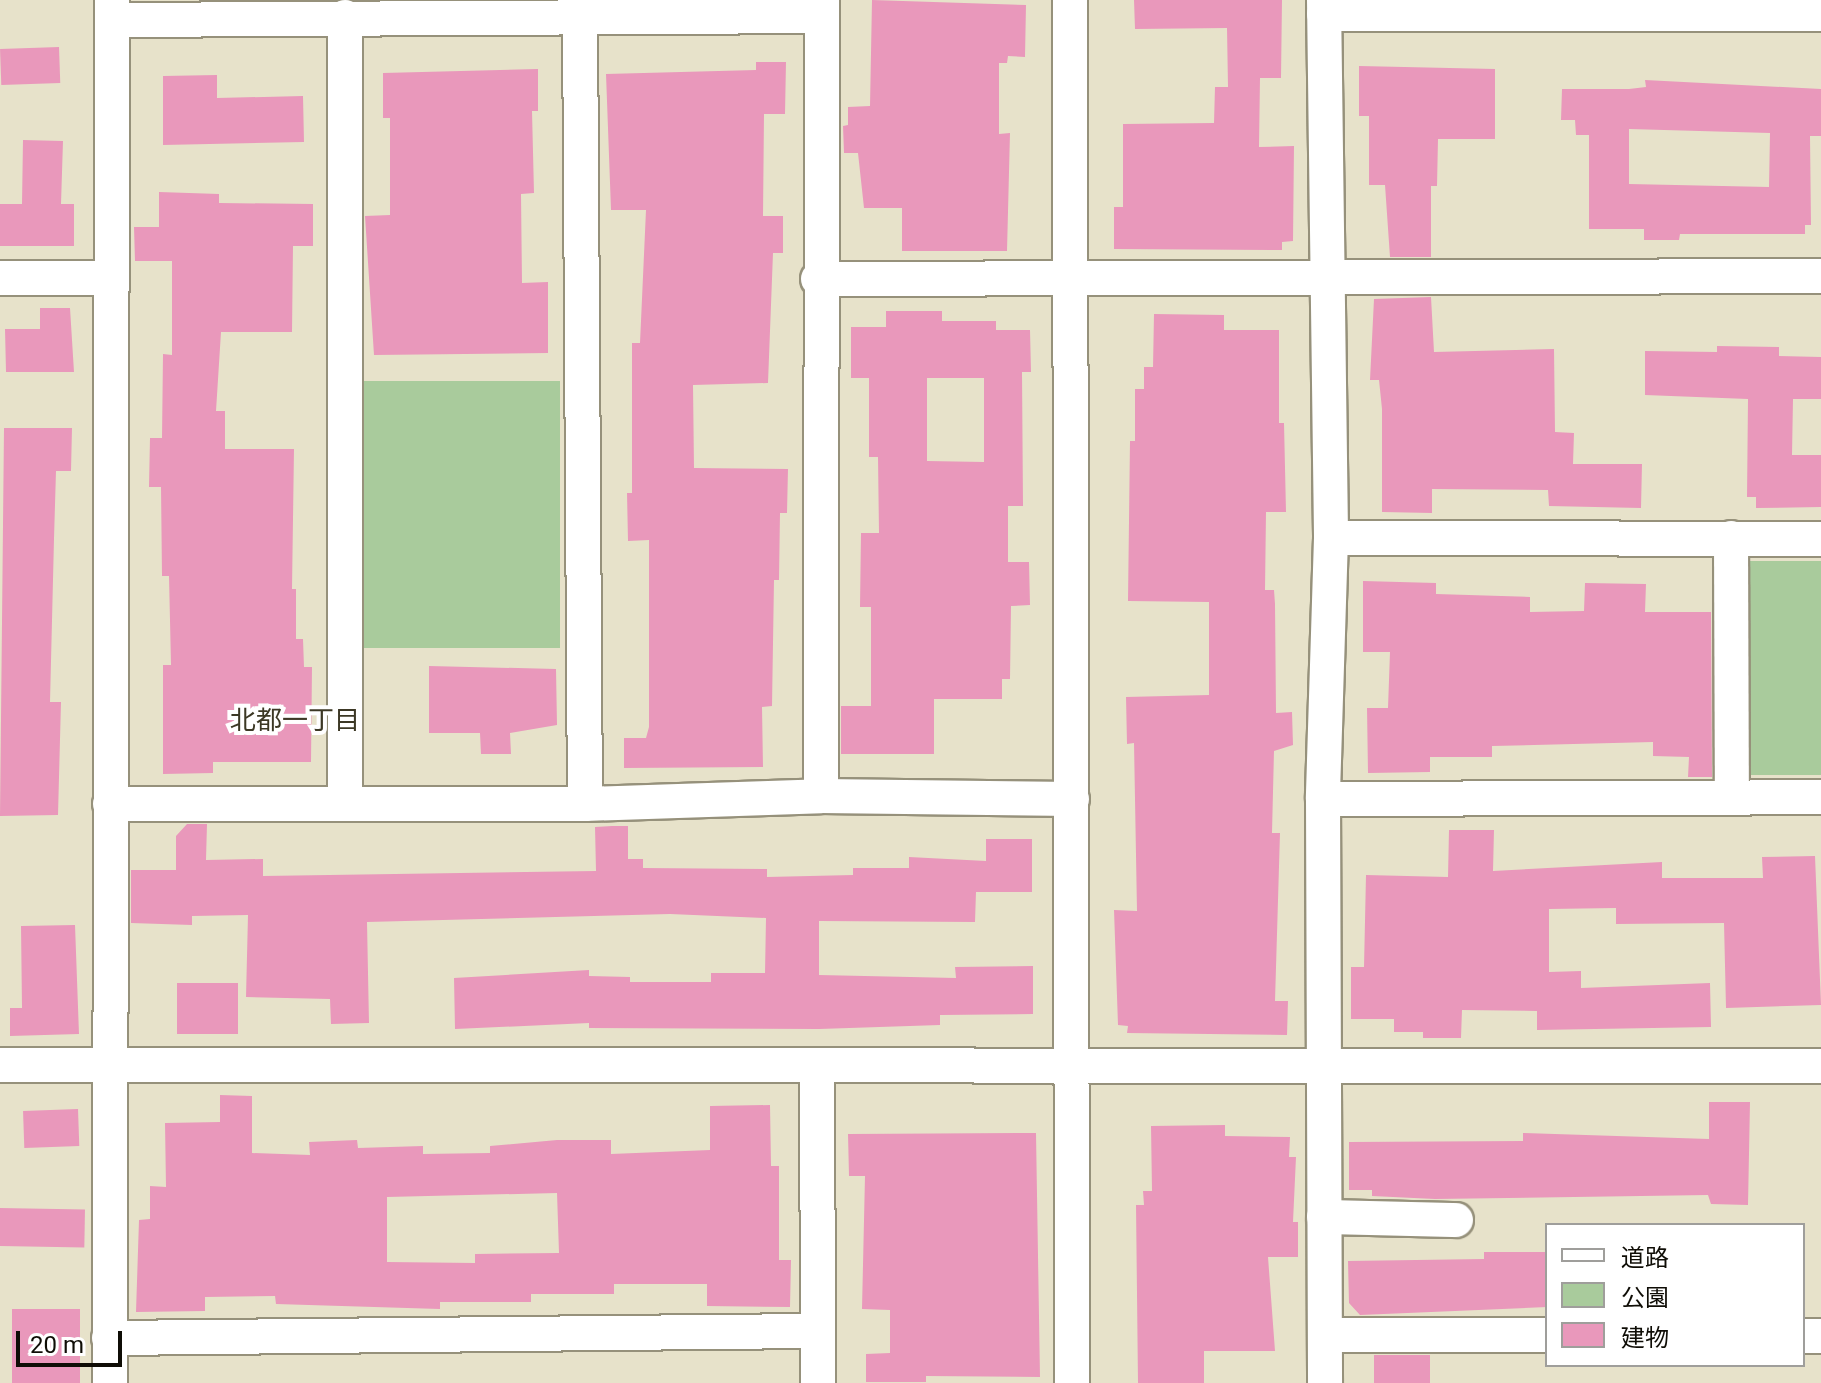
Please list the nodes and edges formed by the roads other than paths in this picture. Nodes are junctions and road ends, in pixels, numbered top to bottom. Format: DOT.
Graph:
graph roads {
  1 [pos="1070,0"];
  2 [pos="1324,7"];
  3 [pos="822,8"];
  4 [pos="112,10"];
  5 [pos="1821,14"];
  6 [pos="580,16"];
  7 [pos="345,17"];
  8 [pos="1821,276"];
  9 [pos="1325,277"];
  10 [pos="0,278"];
  11 [pos="111,278"];
  12 [pos="818,279"];
  13 [pos="1072,279"];
  14 [pos="1331,538"];
  15 [pos="1731,538"];
  16 [pos="1821,539"];
  17 [pos="821,796"];
  18 [pos="1821,797"];
  19 [pos="1732,798"];
  20 [pos="1072,799"];
  21 [pos="1323,799"];
  22 [pos="345,803"];
  23 [pos="110,804"];
  24 [pos="585,804"];
  25 [pos="1324,1064"];
  26 [pos="0,1065"];
  27 [pos="110,1065"];
  28 [pos="817,1065"];
  29 [pos="1072,1065"];
  30 [pos="1821,1066"];
  31 [pos="1324,1217"];
  32 [pos="1456,1220"];
  33 [pos="817,1331"];
  34 [pos="1325,1335"];
  35 [pos="1545,1335"];
  36 [pos="109,1338"];
  37 [pos="110,1383"];
  38 [pos="818,1383"];
  39 [pos="1072,1383"];
  40 [pos="1325,1383"];
  1 -- 13 [label="street"];
  2 -- 5 [label="street"];
  2 -- 9 [label="street"];
  3 -- 6 [label="street"];
  3 -- 12 [label="street"];
  4 -- 7 [label="street"];
  4 -- 11 [label="street"];
  6 -- 7 [label="street"];
  6 -- 24 [label="street"];
  7 -- 22 [label="street"];
  8 -- 9 [label="street"];
  9 -- 13 [label="street"];
  9 -- 14 [label="street"];
  10 -- 11 [label="street"];
  11 -- 23 [label="street"];
  12 -- 13 [label="street"];
  12 -- 17 [label="street"];
  13 -- 20 [label="street"];
  14 -- 15 [label="street"];
  14 -- 21 [label="street"];
  15 -- 16 [label="street"];
  15 -- 19 [label="street"];
  17 -- 20 [label="street"];
  17 -- 24 [label="street"];
  18 -- 19 [label="street"];
  19 -- 21 [label="street"];
  20 -- 29 [label="street"];
  21 -- 25 [label="street"];
  22 -- 23 [label="street"];
  22 -- 24 [label="street"];
  23 -- 27 [label="street"];
  25 -- 29 [label="street"];
  25 -- 30 [label="street"];
  25 -- 31 [label="street"];
  26 -- 27 [label="street"];
  27 -- 28 [label="street"];
  27 -- 36 [label="street"];
  28 -- 29 [label="street"];
  28 -- 33 [label="street"];
  29 -- 39 [label="street"];
  31 -- 32 [label="street"];
  31 -- 34 [label="street"];
  33 -- 36 [label="street"];
  33 -- 38 [label="street"];
  34 -- 35 [label="street"];
  34 -- 40 [label="street"];
  36 -- 37 [label="street"];
}
